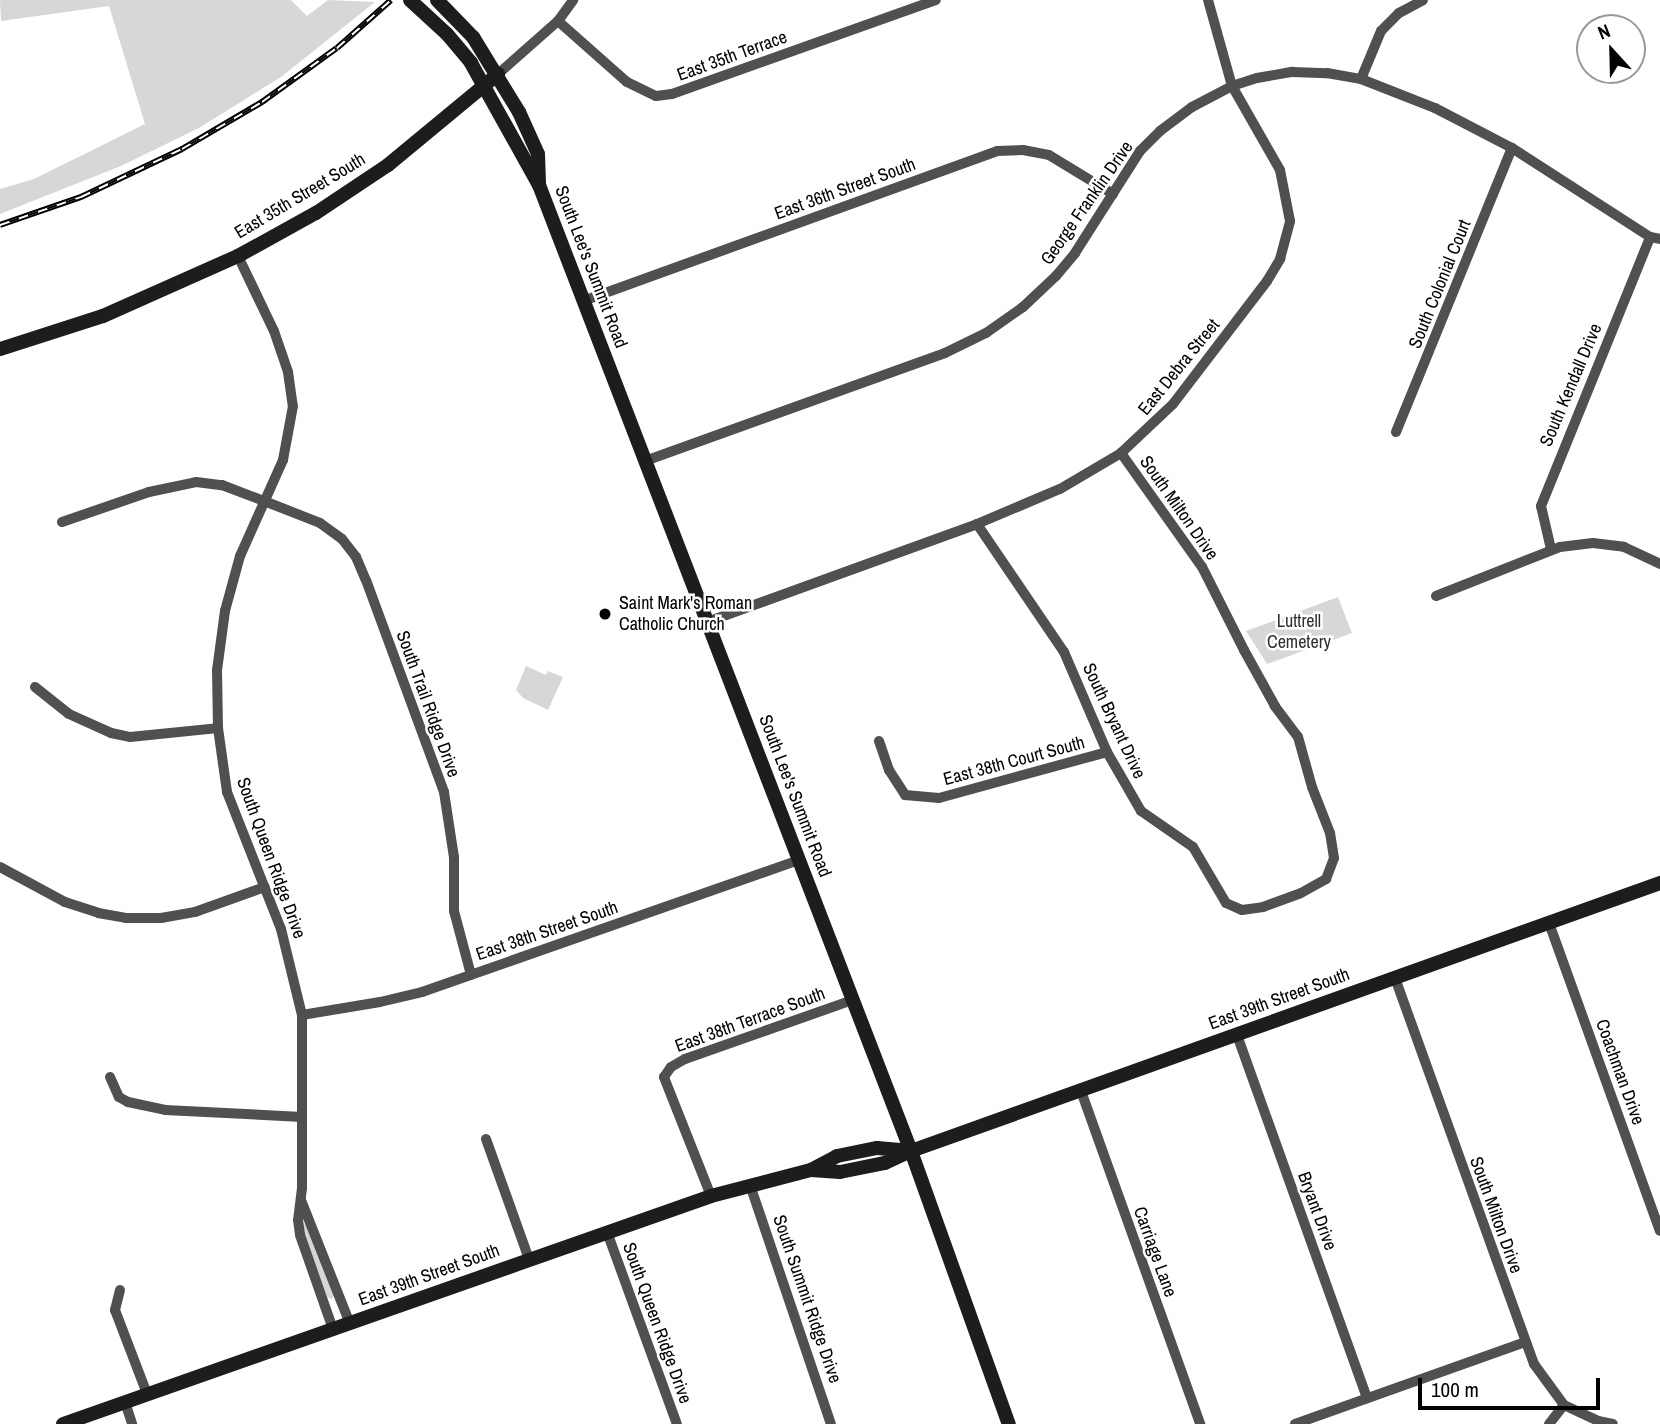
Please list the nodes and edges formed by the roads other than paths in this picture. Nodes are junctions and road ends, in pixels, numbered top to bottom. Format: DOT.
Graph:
graph roads {
  1 [pos="410,0"];
  2 [pos="437,0"];
  3 [pos="573,0"];
  4 [pos="936,0"];
  5 [pos="1208,0"];
  6 [pos="1423,0"];
  7 [pos="558,21"];
  8 [pos="498,74"];
  9 [pos="1361,79"];
  10 [pos="485,84"];
  11 [pos="1232,86"];
  12 [pos="1512,148"];
  13 [pos="539,185"];
  14 [pos="1113,194"];
  15 [pos="1655,238"];
  16 [pos="238,256"];
  17 [pos="583,300"];
  18 [pos="0,349"];
  19 [pos="1396,432"];
  20 [pos="1121,453"];
  21 [pos="645,461"];
  22 [pos="264,501"];
  23 [pos="62,522"];
  24 [pos="977,524"];
  25 [pos="1551,550"];
  26 [pos="1660,563"];
  27 [pos="1436,596"];
  28 [pos="707,622"];
  29 [pos="35,687"];
  30 [pos="218,728"];
  31 [pos="878,741"];
  32 [pos="1107,752"];
  33 [pos="799,860"];
  34 [pos="0,867"];
  35 [pos="1660,883"];
  36 [pos="265,887"];
  37 [pos="1242,910"];
  38 [pos="1549,923"];
  39 [pos="471,975"];
  40 [pos="1395,978"];
  41 [pos="852,1000"];
  42 [pos="302,1015"];
  43 [pos="1237,1035"];
  44 [pos="110,1077"];
  45 [pos="1081,1091"];
  46 [pos="302,1117"];
  47 [pos="486,1139"];
  48 [pos="911,1151"];
  49 [pos="750,1185"];
  50 [pos="711,1196"];
  51 [pos="301,1199"];
  52 [pos="1660,1231"];
  53 [pos="607,1232"];
  54 [pos="529,1259"];
  55 [pos="120,1290"];
  56 [pos="350,1324"];
  57 [pos="333,1329"];
  58 [pos="1525,1342"];
  59 [pos="147,1394"];
  60 [pos="1367,1398"];
  61 [pos="125,1402"];
  62 [pos="1564,1405"];
  63 [pos="62,1424"];
  64 [pos="132,1424"];
  65 [pos="677,1424"];
  66 [pos="831,1424"];
  67 [pos="1009,1424"];
  68 [pos="1200,1424"];
  69 [pos="1295,1424"];
  70 [pos="1549,1424"];
  71 [pos="1613,1424"];
  1 -- 10 [label="main road, South Lee's Summit Road"];
  2 -- 8 [label="main road, South Lee's Summit Road"];
  3 -- 7 [label="street, East 35th Street South"];
  4 -- 7 [label="street, East 35th Terrace"];
  5 -- 11 [label="street, East Debra Street"];
  6 -- 9 [label="street"];
  7 -- 8 [label="street, East 35th Street South"];
  8 -- 10 [label="main road, East 35th Street South"];
  8 -- 13 [label="main road, South Lee's Summit Road"];
  9 -- 11 [label="street, George Franklin Drive"];
  9 -- 12 [label="street, George Franklin Drive"];
  10 -- 13 [label="main road, South Lee's Summit Road"];
  10 -- 16 [label="main road, East 35th Street South"];
  11 -- 14 [label="street, George Franklin Drive"];
  11 -- 20 [label="street, East Debra Street"];
  12 -- 15 [label="street, George Franklin Drive"];
  12 -- 19 [label="street, South Colonial Court"];
  13 -- 17 [label="main road, South Lee's Summit Road"];
  14 -- 17 [label="street, East 36th Street South"];
  14 -- 21 [label="street, George Franklin Drive"];
  15 -- 25 [label="street, South Kendall Drive"];
  16 -- 18 [label="main road, East 35th Street South"];
  16 -- 22 [label="street, South Queen Ridge Drive"];
  17 -- 21 [label="main road, South Lee's Summit Road"];
  20 -- 24 [label="street, East Debra Street"];
  20 -- 37 [label="street, South Milton Drive"];
  21 -- 28 [label="main road, South Lee's Summit Road"];
  22 -- 23 [label="street"];
  22 -- 30 [label="street, South Queen Ridge Drive"];
  22 -- 39 [label="street, South Trail Ridge Drive"];
  24 -- 28 [label="street, East Debra Street"];
  24 -- 32 [label="street, South Bryant Drive"];
  25 -- 26 [label="street"];
  25 -- 27 [label="street"];
  28 -- 33 [label="main road, South Lee's Summit Road"];
  29 -- 30 [label="street"];
  30 -- 36 [label="street, South Queen Ridge Drive"];
  31 -- 32 [label="street, East 38th Court South"];
  32 -- 37 [label="street, South Bryant Drive"];
  33 -- 39 [label="street, East 38th Street South"];
  33 -- 41 [label="main road, South Lee's Summit Road"];
  34 -- 36 [label="street"];
  35 -- 38 [label="main road, East 39th Street South"];
  36 -- 42 [label="street, South Queen Ridge Drive"];
  38 -- 40 [label="main road, East 39th Street South"];
  38 -- 52 [label="street, Coachman Drive"];
  39 -- 42 [label="street, East 38th Street South"];
  40 -- 43 [label="main road, East 39th Street South"];
  40 -- 58 [label="street, South Milton Drive"];
  41 -- 48 [label="main road, South Lee's Summit Road"];
  41 -- 50 [label="street, East 38th Terrace South"];
  42 -- 46 [label="street, South Queen Ridge Drive"];
  43 -- 45 [label="main road, East 39th Street South"];
  43 -- 60 [label="street, Bryant Drive"];
  44 -- 46 [label="street"];
  45 -- 48 [label="main road, East 39th Street South"];
  45 -- 68 [label="street, Carriage Lane"];
  46 -- 51 [label="street, South Queen Ridge Drive"];
  47 -- 54 [label="street"];
  48 -- 49 [label="main road, East 39th Street South"];
  48 -- 67 [label="main road, South Lee's Summit Road"];
  49 -- 50 [label="main road, East 39th Street South"];
  49 -- 66 [label="street, South Summit Ridge Drive"];
  50 -- 53 [label="main road, East 39th Street South"];
  51 -- 56 [label="street, South Queen Ridge Drive"];
  51 -- 57 [label="street, South Queen Ridge Drive"];
  53 -- 54 [label="main road, East 39th Street South"];
  53 -- 65 [label="street, South Queen Ridge Drive"];
  54 -- 56 [label="main road, East 39th Street South"];
  55 -- 59 [label="street"];
  56 -- 57 [label="main road, East 39th Street South"];
  57 -- 59 [label="main road, East 39th Street South"];
  58 -- 60 [label="street"];
  58 -- 62 [label="street, South Milton Drive"];
  59 -- 61 [label="main road, East 39th Street South"];
  60 -- 69 [label="street"];
  61 -- 63 [label="main road, East 39th Street South"];
  61 -- 64 [label="street"];
  62 -- 70 [label="street"];
  62 -- 71 [label="street, South Milton Drive"];
}
